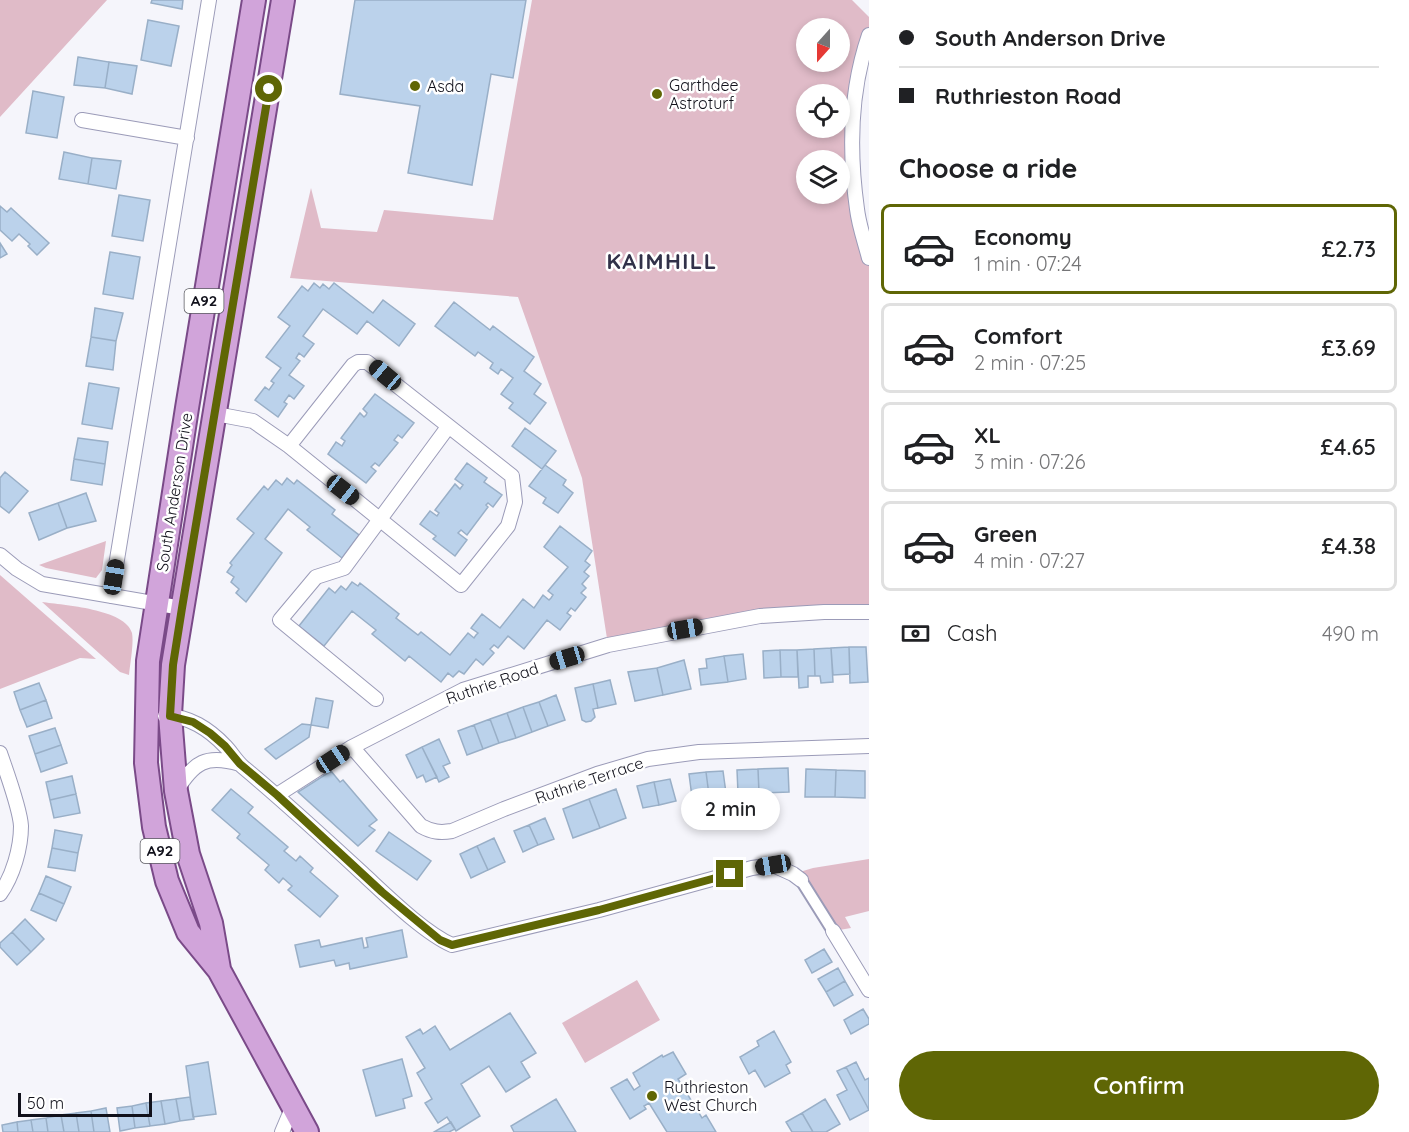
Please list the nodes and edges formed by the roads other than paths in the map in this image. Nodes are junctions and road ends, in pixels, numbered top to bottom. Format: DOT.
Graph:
graph roads {
  1 [pos="209,0"];
  2 [pos="254,0"];
  3 [pos="283,0"];
  4 [pos="869,35"];
  5 [pos="82,120"];
  6 [pos="187,138"];
  7 [pos="869,258"];
  8 [pos="216,414"];
  9 [pos="448,427"];
  10 [pos="288,446"];
  11 [pos="380,519"];
  12 [pos="0,555"];
  13 [pos="111,596"];
  14 [pos="156,603"];
  15 [pos="182,608"];
  16 [pos="869,612"];
  17 [pos="376,699"];
  18 [pos="145,716"];
  19 [pos="170,716"];
  20 [pos="869,746"];
  21 [pos="352,747"];
  22 [pos="0,753"];
  23 [pos="240,764"];
  24 [pos="176,791"];
  25 [pos="277,795"];
  26 [pos="801,880"];
  27 [pos="0,894"];
  28 [pos="832,932"];
  29 [pos="219,970"];
  30 [pos="869,990"];
  31 [pos="293,1106"];
  32 [pos="282,1132"];
  33 [pos="307,1132"];
  1 -- 6 [label="street"];
  2 -- 14 [label="main road, South Anderson Drive / A92"];
  3 -- 8 [label="main road, South Anderson Drive / A92"];
  4 -- 7 [label="street"];
  5 -- 6 [label="street"];
  6 -- 13 [label="street"];
  8 -- 10 [label="street"];
  8 -- 15 [label="main road, South Anderson Drive / A92"];
  9 -- 10 [label="street"];
  9 -- 11 [label="street"];
  9 -- 11 [label="street"];
  10 -- 11 [label="street"];
  11 -- 17 [label="street"];
  12 -- 13 [label="street"];
  13 -- 14 [label="street"];
  14 -- 15 [label="street"];
  14 -- 18 [label="main road, South Anderson Drive / A92"];
  15 -- 19 [label="main road, South Anderson Drive / A92"];
  16 -- 21 [label="street, Ruthrie Road"];
  18 -- 19 [label="street"];
  18 -- 29 [label="main road, South Anderson Drive / A92"];
  19 -- 23 [label="street"];
  19 -- 24 [label="main road, South Anderson Drive / A92"];
  20 -- 21 [label="street, Ruthrie Terrace"];
  21 -- 25 [label="street, Ruthrie Road"];
  22 -- 27 [label="street"];
  23 -- 24 [label="street"];
  23 -- 25 [label="street"];
  24 -- 29 [label="main road, South Anderson Drive / A92"];
  25 -- 26 [label="street"];
  26 -- 28 [label="street"];
  28 -- 30 [label="street"];
  29 -- 31 [label="main road, South Anderson Drive / A92"];
  31 -- 32 [label="street"];
  31 -- 33 [label="main road, South Anderson Drive / A92"];
}
